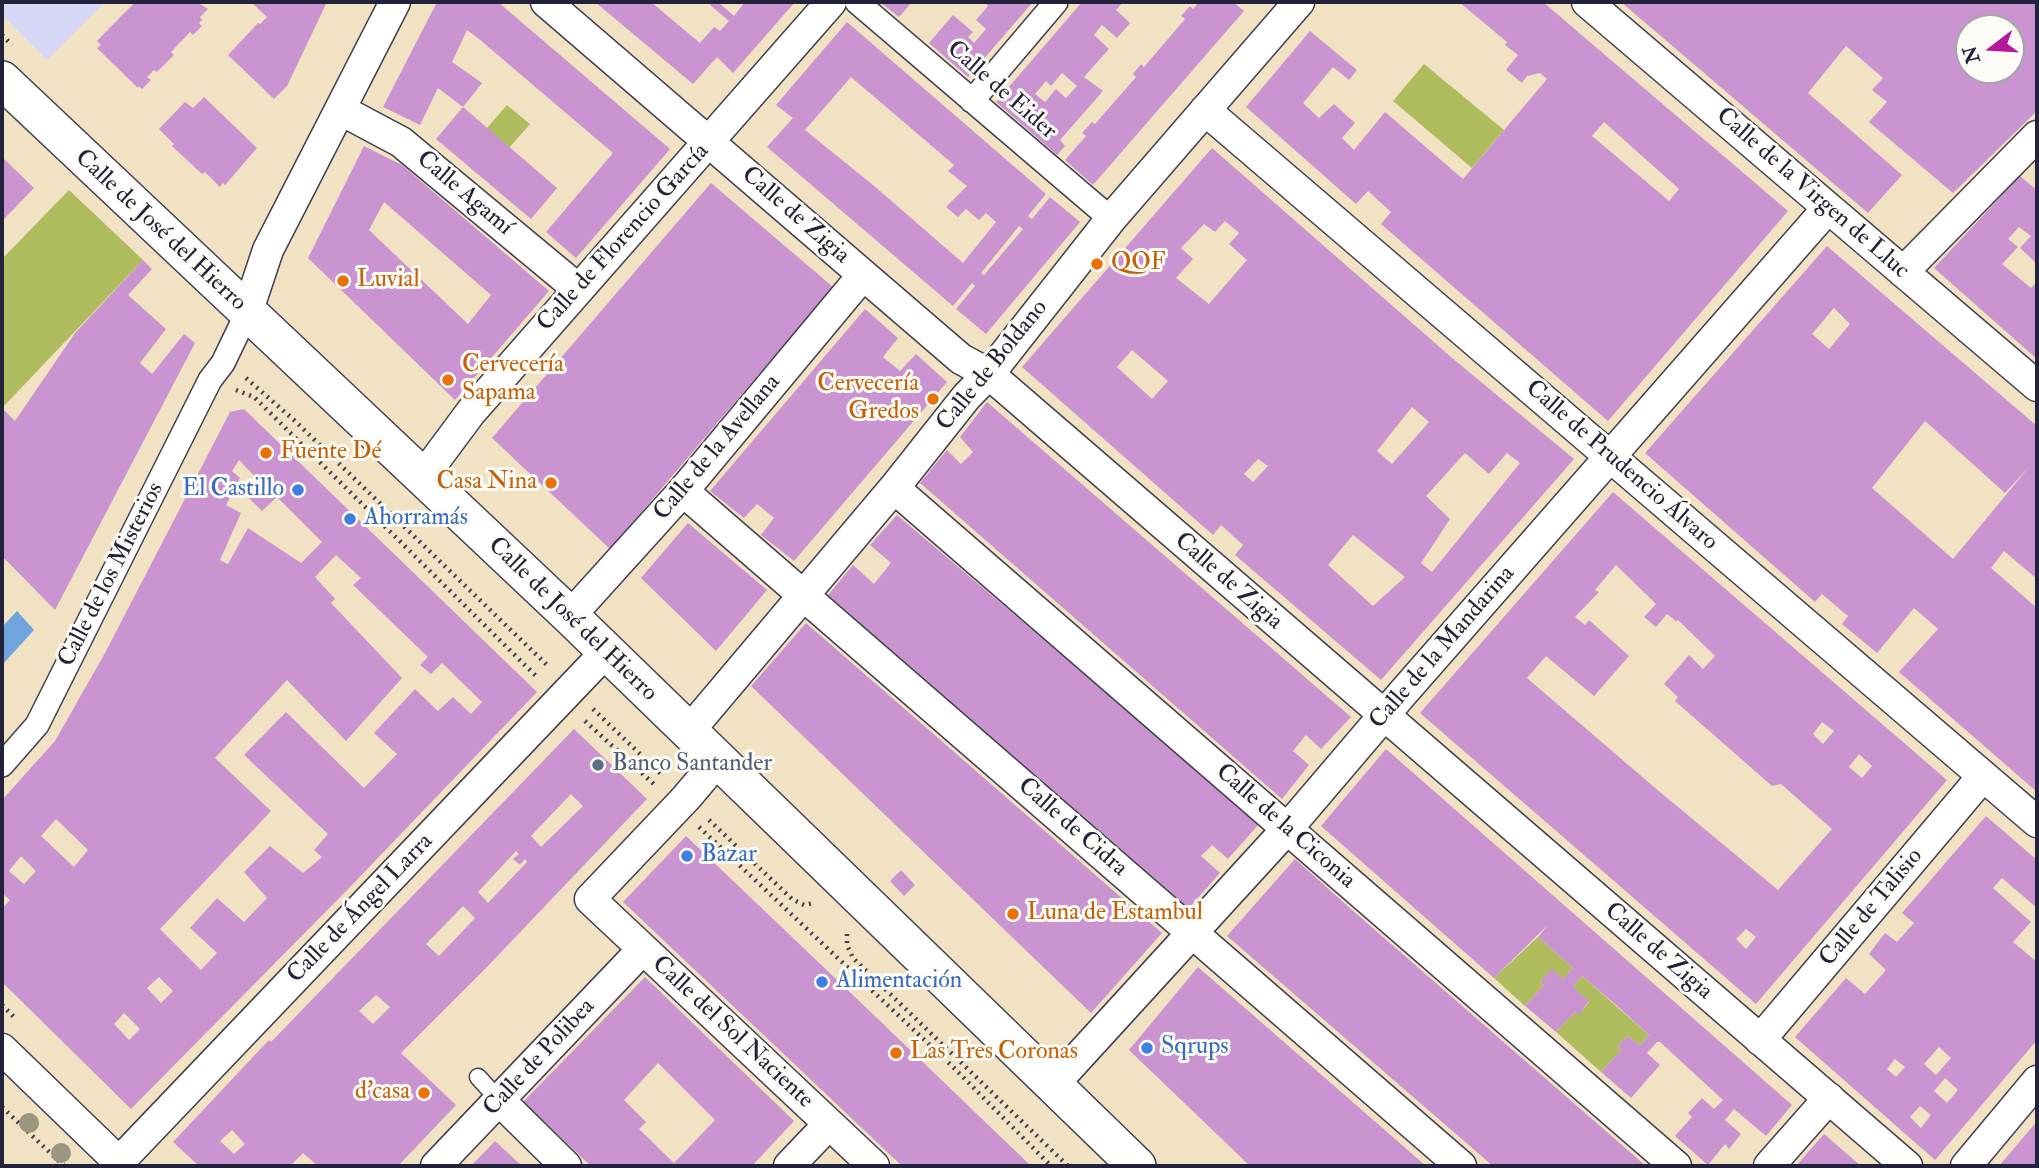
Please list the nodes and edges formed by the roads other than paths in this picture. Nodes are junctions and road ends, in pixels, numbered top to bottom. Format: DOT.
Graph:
graph roads {
  1 [pos="396,2"];
  2 [pos="546,2"];
  3 [pos="831,2"];
  4 [pos="857,2"];
  5 [pos="1056,2"];
  6 [pos="1587,2"];
  7 [pos="1286,6"];
  8 [pos="2,80"];
  9 [pos="972,101"];
  10 [pos="341,110"];
  11 [pos="1205,110"];
  12 [pos="709,141"];
  13 [pos="2034,147"];
  14 [pos="1828,208"];
  15 [pos="1111,219"];
  16 [pos="1903,272"];
  17 [pos="863,275"];
  18 [pos="578,289"];
  19 [pos="247,313"];
  20 [pos="989,374"];
  21 [pos="2037,386"];
  22 [pos="1610,457"];
  23 [pos="422,478"];
  24 [pos="894,488"];
  25 [pos="683,491"];
  26 [pos="803,594"];
  27 [pos="570,617"];
  28 [pos="605,653"];
  29 [pos="1384,717"];
  30 [pos="689,731"];
  31 [pos="718,760"];
  32 [pos="2,765"];
  33 [pos="1983,776"];
  34 [pos="2037,822"];
  35 [pos="1287,829"];
  36 [pos="1192,933"];
  37 [pos="643,949"];
  38 [pos="1760,1040"];
  39 [pos="2,1049"];
  40 [pos="478,1077"];
  41 [pos="2037,1081"];
  42 [pos="1053,1085"];
  43 [pos="1829,1098"];
  44 [pos="500,1101"];
  45 [pos="829,1124"];
  46 [pos="120,1165"];
  47 [pos="436,1166"];
  48 [pos="566,1166"];
  49 [pos="789,1166"];
  50 [pos="874,1166"];
  51 [pos="1137,1166"];
  52 [pos="1461,1166"];
  53 [pos="1676,1166"];
  54 [pos="1769,1166"];
  55 [pos="1907,1166"];
  56 [pos="1966,1166"];
  1 -- 10 [label="street, Calle de los Misterios"];
  2 -- 12 [label="street, Calle de Zigia"];
  3 -- 12 [label="street, Calle de Florencio García"];
  4 -- 9 [label="street, Calle de Eider"];
  5 -- 9 [label="street"];
  6 -- 14 [label="street, Calle de la Virgen de Lluc"];
  7 -- 11 [label="street, Calle de Boldano"];
  8 -- 19 [label="street, Calle de José del Hierro"];
  9 -- 15 [label="street, Calle de Eider"];
  10 -- 18 [label="street, Calle Agamí"];
  10 -- 19 [label="street, Calle de los Misterios"];
  11 -- 15 [label="street, Calle de Boldano"];
  11 -- 22 [label="street, Calle de Prudencio Álvaro"];
  12 -- 17 [label="street, Calle de Zigia"];
  12 -- 18 [label="street, Calle de Florencio García"];
  13 -- 16 [label="street"];
  14 -- 16 [label="street, Calle de la Virgen de Lluc"];
  14 -- 22 [label="street, Calle de la Mandarina"];
  15 -- 20 [label="street, Calle de Boldano"];
  16 -- 21 [label="street, Calle de la Virgen de Lluc"];
  17 -- 20 [label="street, Calle de Zigia"];
  17 -- 25 [label="street, Calle de la Avellana"];
  18 -- 23 [label="street, Calle de Florencio García"];
  19 -- 23 [label="street, Calle de José del Hierro"];
  19 -- 32 [label="street, Calle de los Misterios"];
  20 -- 24 [label="street, Calle de Boldano"];
  20 -- 29 [label="street, Calle de Zigia"];
  22 -- 29 [label="street, Calle de la Mandarina"];
  22 -- 33 [label="street, Calle de Prudencio Álvaro"];
  23 -- 27 [label="street, Calle de José del Hierro"];
  24 -- 26 [label="street, Calle de Boldano"];
  24 -- 35 [label="street, Calle de la Ciconia"];
  25 -- 26 [label="street, Calle de Cidra"];
  25 -- 27 [label="street, Calle de la Avellana"];
  26 -- 30 [label="street, Calle de Boldano"];
  26 -- 36 [label="street, Calle de Cidra"];
  27 -- 28 [label="street, Calle de José del Hierro"];
  28 -- 30 [label="street, Calle de José del Hierro"];
  28 -- 46 [label="street, Calle de Ángel Larra"];
  29 -- 35 [label="street, Calle de la Mandarina"];
  29 -- 38 [label="street, Calle de Zigia"];
  30 -- 31 [label="street, Calle de José del Hierro"];
  31 -- 37 [label="street, Calle del Sol Naciente"];
  31 -- 42 [label="street, Calle de José del Hierro"];
  33 -- 34 [label="street, Calle de Prudencio Álvaro"];
  33 -- 38 [label="street, Calle de Talisio"];
  35 -- 36 [label="street, Calle de la Mandarina"];
  35 -- 53 [label="street, Calle de la Ciconia"];
  36 -- 42 [label="street, Calle de la Mandarina"];
  36 -- 52 [label="street, Calle de Cidra"];
  37 -- 44 [label="street, Calle de Polibea"];
  37 -- 45 [label="street, Calle del Sol Naciente"];
  38 -- 43 [label="street, Calle de Zigia"];
  39 -- 46 [label="street"];
  40 -- 44 [label="lane"];
  41 -- 56 [label="street"];
  42 -- 51 [label="street, Calle de José del Hierro"];
  43 -- 54 [label="street"];
  43 -- 55 [label="street, Calle de Zigia"];
  44 -- 47 [label="street, Calle de Polibea"];
  44 -- 48 [label="street"];
  45 -- 49 [label="street"];
  45 -- 50 [label="street, Calle del Sol Naciente"];
}
